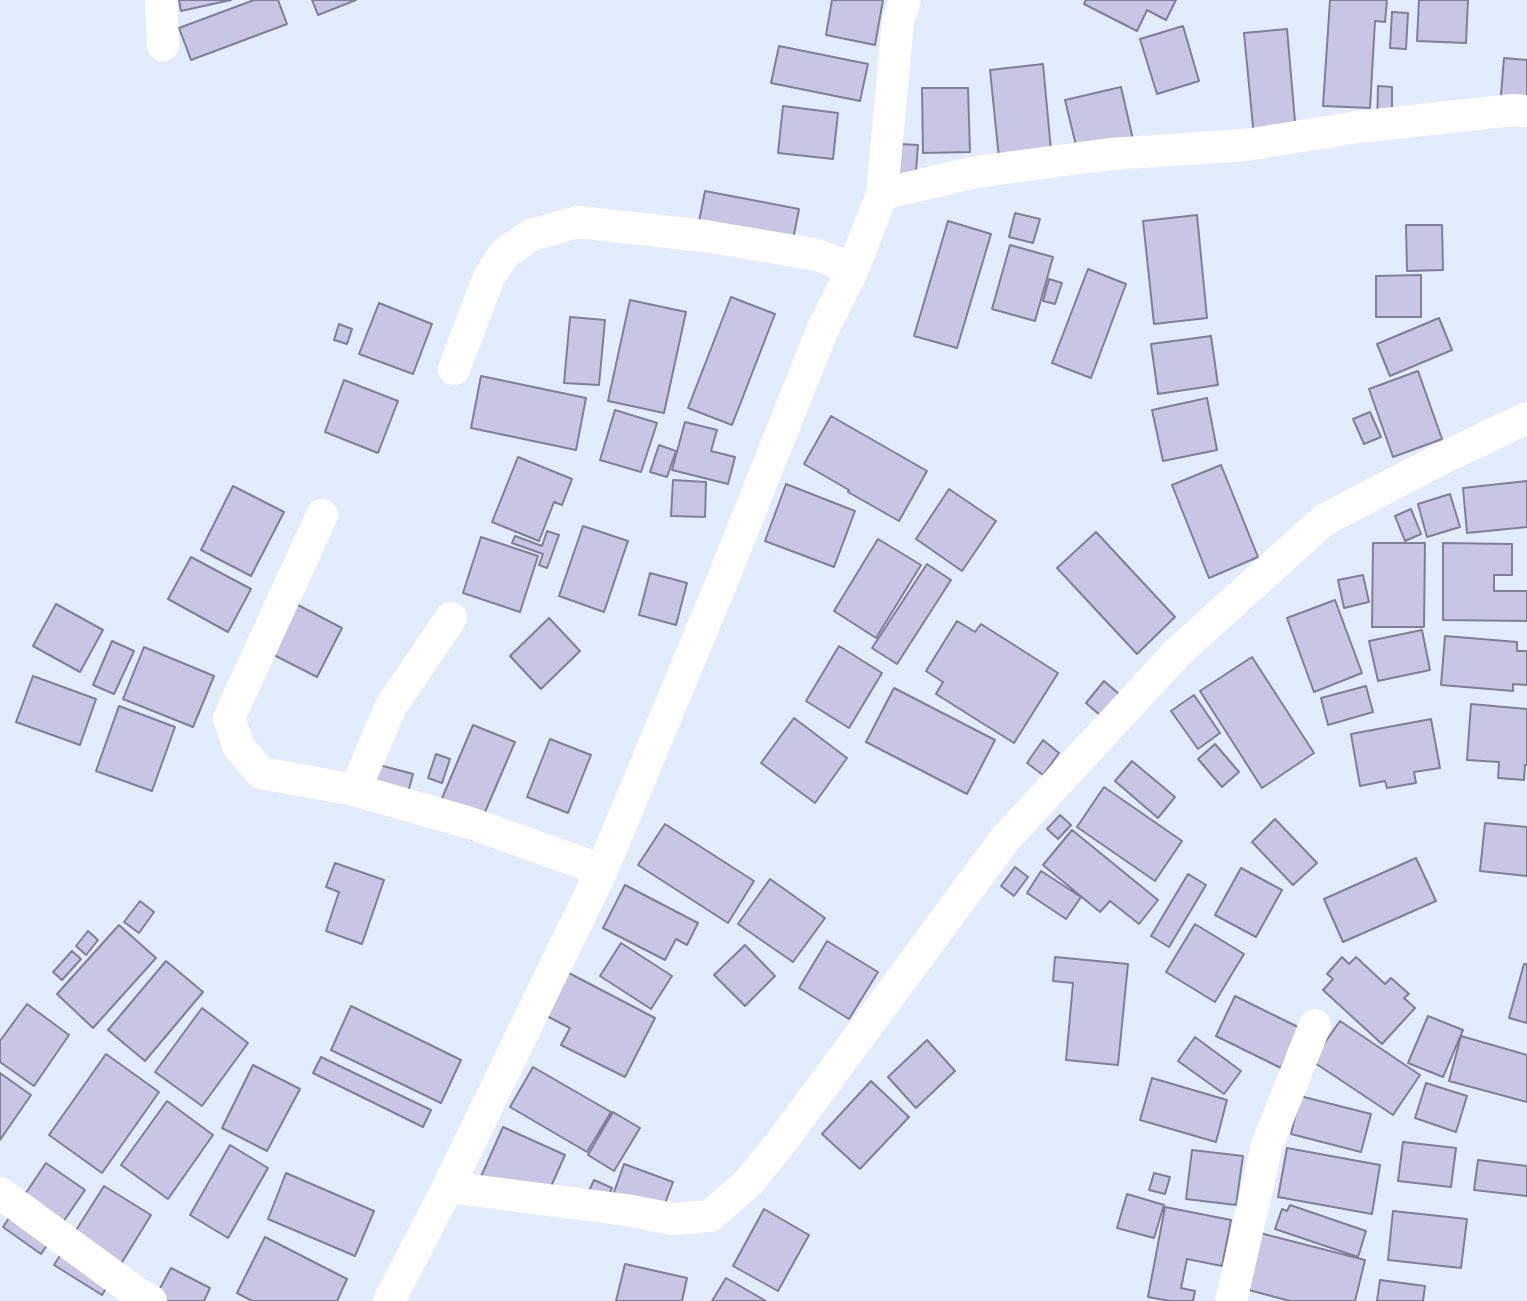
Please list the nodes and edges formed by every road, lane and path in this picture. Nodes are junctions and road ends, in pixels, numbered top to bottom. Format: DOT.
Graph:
graph roads {
  1 [pos="160,0"];
  2 [pos="905,0"];
  3 [pos="163,44"];
  4 [pos="1527,111"];
  5 [pos="883,194"];
  6 [pos="853,269"];
  7 [pos="454,369"];
  8 [pos="1527,418"];
  9 [pos="322,515"];
  10 [pos="451,618"];
  11 [pos="355,790"];
  12 [pos="602,870"];
  13 [pos="1315,1025"];
  14 [pos="449,1187"];
  15 [pos="0,1193"];
  16 [pos="151,1301"];
  17 [pos="388,1301"];
  18 [pos="1231,1301"];
  1 -- 3 [label="street"];
  2 -- 5 [label="street"];
  4 -- 5 [label="street"];
  5 -- 6 [label="street"];
  6 -- 7 [label="street"];
  6 -- 12 [label="street"];
  8 -- 14 [label="street"];
  9 -- 11 [label="street"];
  10 -- 11 [label="street"];
  11 -- 12 [label="street"];
  12 -- 14 [label="street"];
  13 -- 18 [label="street"];
  14 -- 17 [label="street"];
  15 -- 16 [label="street"];
}
